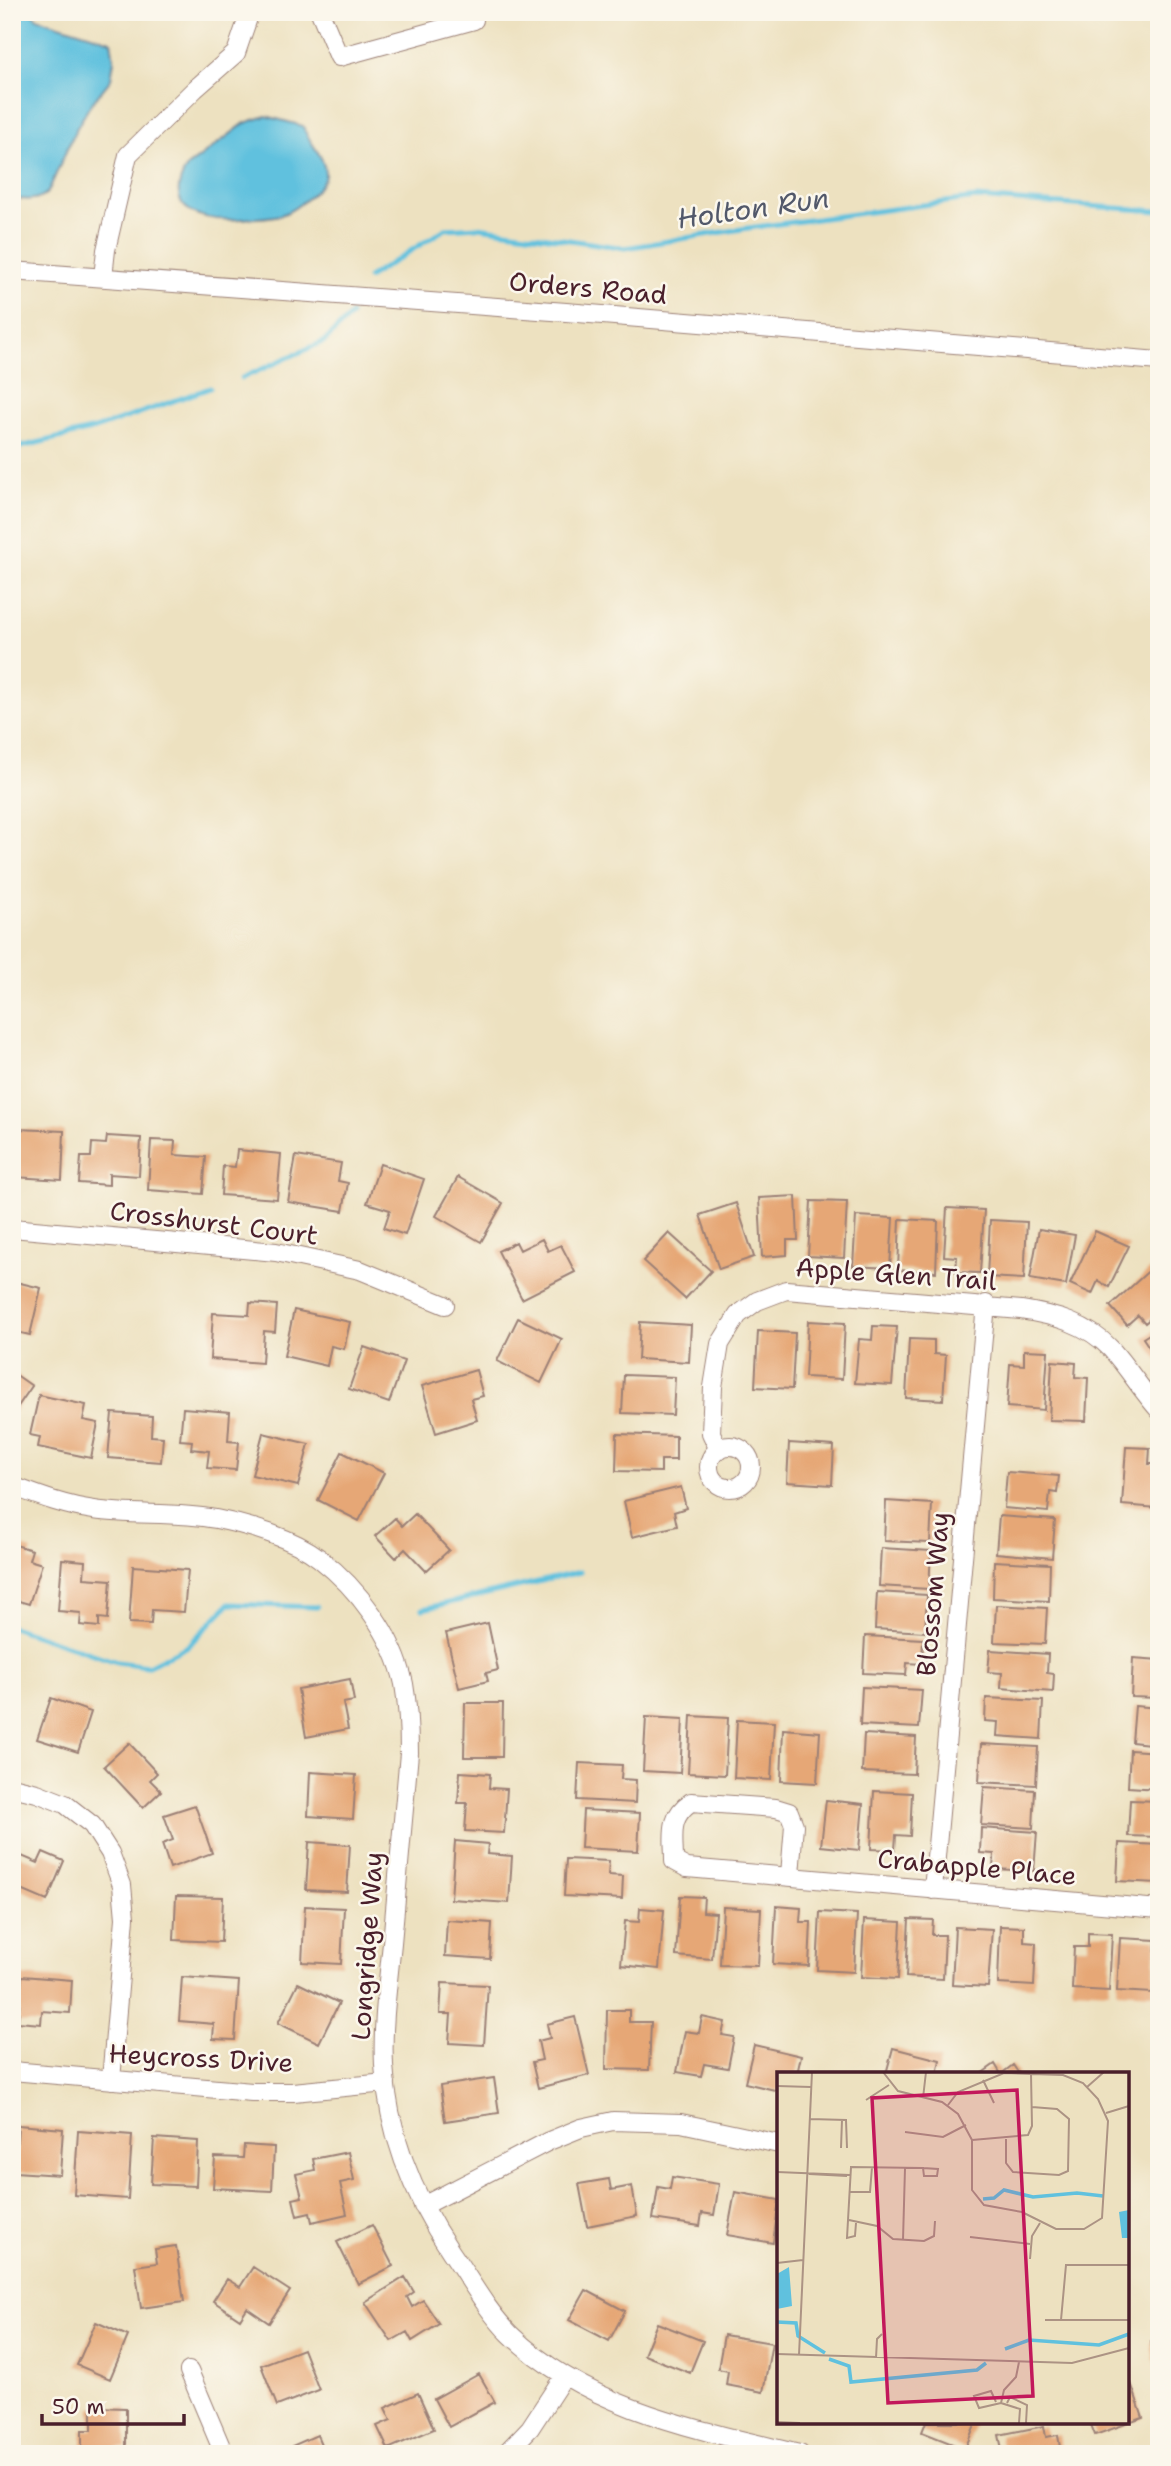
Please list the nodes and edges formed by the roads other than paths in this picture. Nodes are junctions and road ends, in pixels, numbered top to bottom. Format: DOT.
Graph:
graph roads {
  1 [pos="250,12"];
  2 [pos="472,12"];
  3 [pos="324,13"];
  4 [pos="12,271"];
  5 [pos="103,277"];
  6 [pos="1159,361"];
  7 [pos="12,1228"];
  8 [pos="445,1305"];
  9 [pos="986,1306"];
  10 [pos="1159,1410"];
  11 [pos="719,1450"];
  12 [pos="12,1486"];
  13 [pos="12,1787"];
  14 [pos="790,1875"];
  15 [pos="933,1890"];
  16 [pos="1159,1909"];
  17 [pos="12,2071"];
  18 [pos="111,2080"];
  19 [pos="386,2083"];
  20 [pos="777,2144"];
  21 [pos="423,2206"];
  22 [pos="189,2371"];
  23 [pos="564,2376"];
  24 [pos="756,2449"];
  25 [pos="224,2454"];
  26 [pos="505,2454"];
  27 [pos="800,2454"];
  1 -- 5 [label="street"];
  2 -- 3 [label="street"];
  4 -- 5 [label="street, Orders Road"];
  5 -- 6 [label="street, Orders Road"];
  7 -- 8 [label="street, Crosshurst Court"];
  9 -- 10 [label="street, Apple Glen Trail"];
  9 -- 11 [label="street, Apple Glen Trail"];
  9 -- 15 [label="street, Blossom Way"];
  12 -- 19 [label="street, Longridge Way"];
  13 -- 18 [label="street"];
  14 -- 14 [label="street, Crabapple Place"];
  14 -- 15 [label="street, Crabapple Place"];
  15 -- 16 [label="street, Crabapple Place"];
  17 -- 18 [label="street, Heycross Drive"];
  18 -- 19 [label="street, Heycross Drive"];
  19 -- 21 [label="street, Longridge Way"];
  20 -- 21 [label="street"];
  21 -- 23 [label="street, Longridge Way"];
  22 -- 25 [label="street"];
  23 -- 24 [label="street, Longridge Way"];
  23 -- 26 [label="street"];
  24 -- 27 [label="street, Longridge Way"];
}
